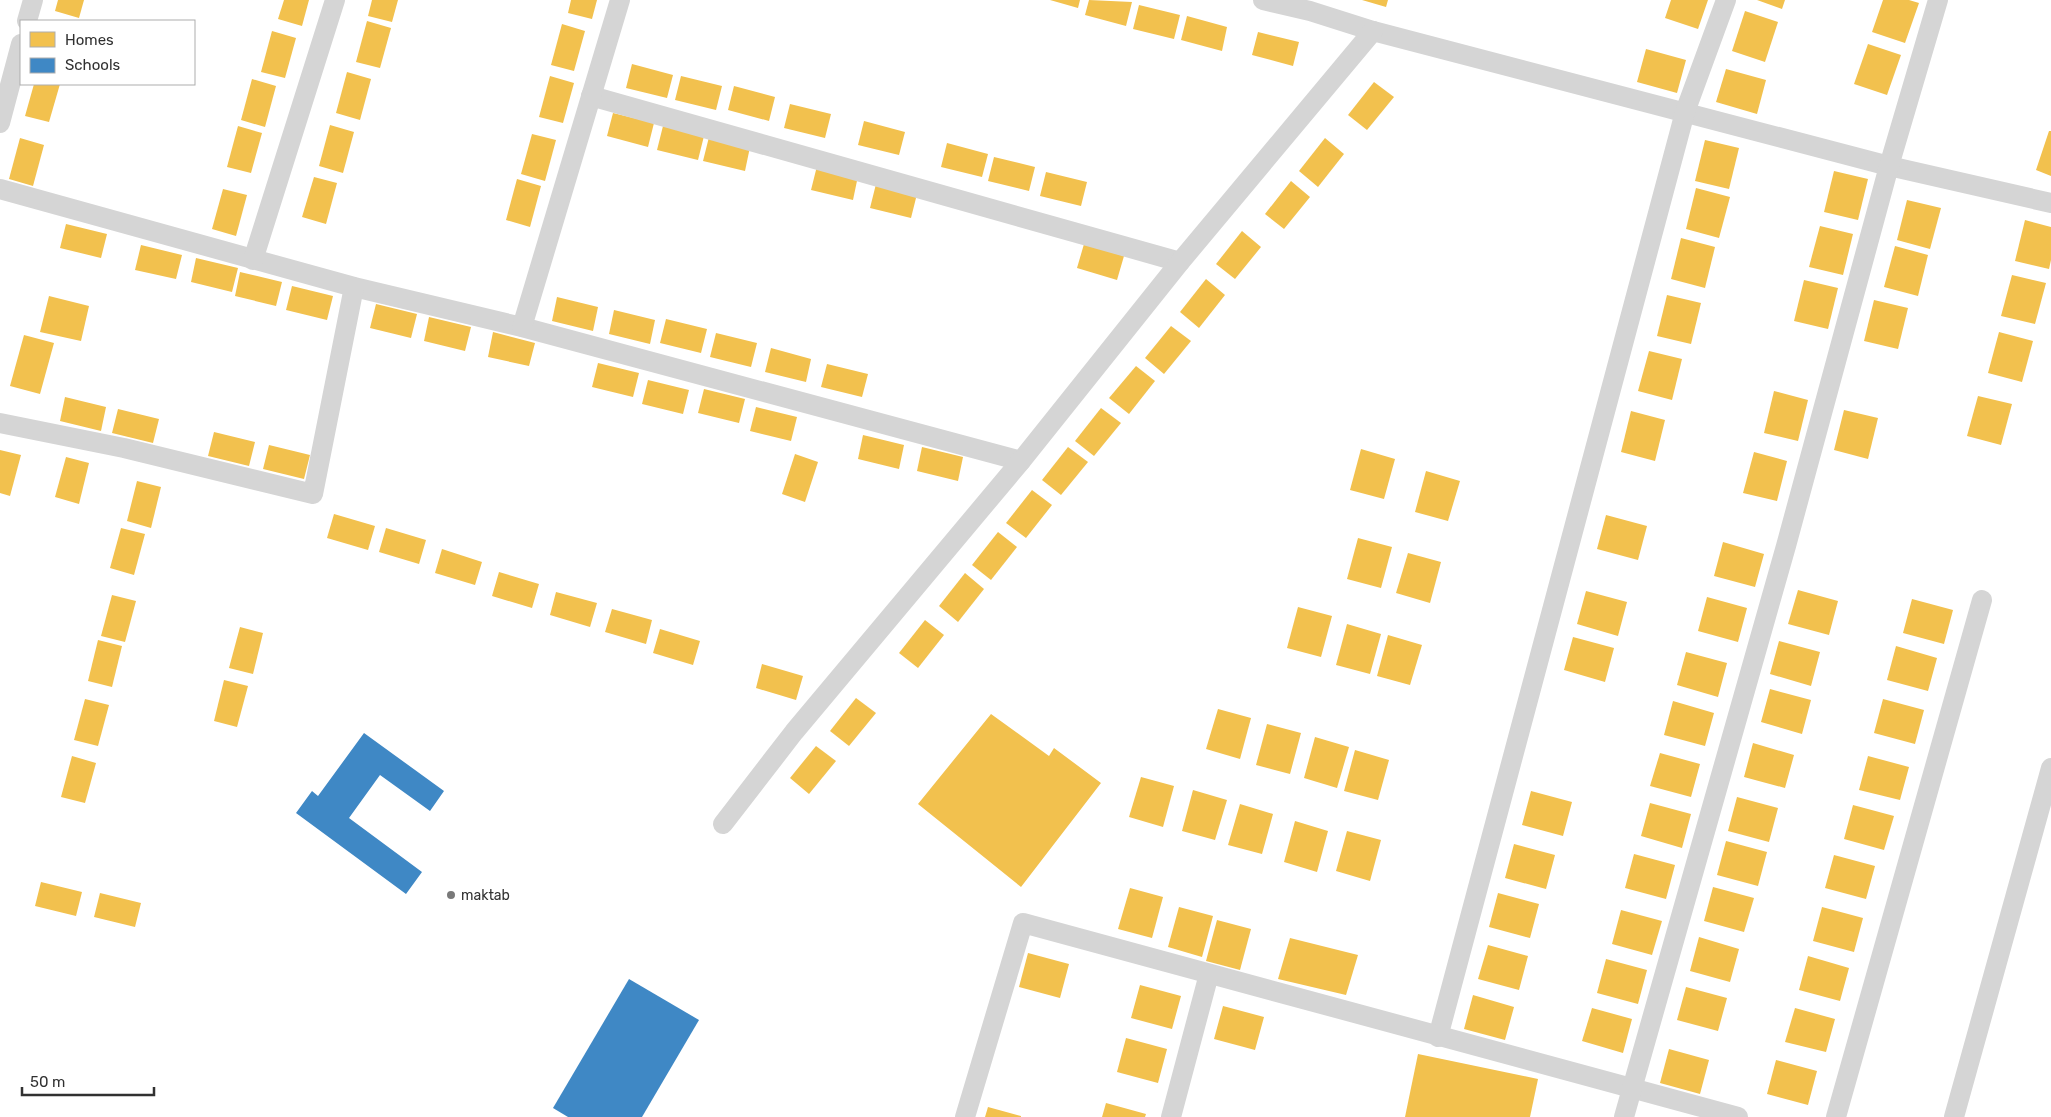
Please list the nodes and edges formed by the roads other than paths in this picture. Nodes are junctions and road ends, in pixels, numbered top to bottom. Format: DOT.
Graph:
graph roads {
  1 [pos="33,0"];
  2 [pos="335,0"];
  3 [pos="620,0"];
  4 [pos="1263,0"];
  5 [pos="1726,0"];
  6 [pos="1938,0"];
  7 [pos="1311,6"];
  8 [pos="27,20"];
  9 [pos="1373,31"];
  10 [pos="20,48"];
  11 [pos="591,96"];
  12 [pos="1685,112"];
  13 [pos="0,123"];
  14 [pos="1889,166"];
  15 [pos="0,189"];
  16 [pos="2051,203"];
  17 [pos="253,260"];
  18 [pos="1180,262"];
  19 [pos="354,287"];
  20 [pos="522,327"];
  21 [pos="0,423"];
  22 [pos="1021,461"];
  23 [pos="1982,600"];
  24 [pos="2051,768"];
  25 [pos="723,824"];
  26 [pos="1209,974"];
  27 [pos="1438,1037"];
  28 [pos="1632,1087"];
  29 [pos="965,1117"];
  30 [pos="1171,1117"];
  31 [pos="1624,1117"];
  32 [pos="1738,1117"];
  33 [pos="1836,1117"];
  34 [pos="1954,1117"];
  1 -- 8 [label="street"];
  2 -- 17 [label="street"];
  3 -- 11 [label="street"];
  4 -- 7 [label="street"];
  5 -- 12 [label="street"];
  6 -- 14 [label="street"];
  7 -- 9 [label="street"];
  9 -- 12 [label="street"];
  9 -- 18 [label="street"];
  10 -- 13 [label="street"];
  11 -- 18 [label="street"];
  11 -- 20 [label="street"];
  12 -- 14 [label="street"];
  12 -- 27 [label="street"];
  14 -- 16 [label="street"];
  14 -- 28 [label="street"];
  15 -- 17 [label="street"];
  17 -- 19 [label="street"];
  18 -- 22 [label="street"];
  19 -- 20 [label="street"];
  19 -- 21 [label="street"];
  20 -- 22 [label="street"];
  22 -- 25 [label="street"];
  23 -- 33 [label="street"];
  24 -- 34 [label="street"];
  26 -- 27 [label="street"];
  26 -- 29 [label="street"];
  26 -- 30 [label="street"];
  27 -- 28 [label="street"];
  28 -- 31 [label="street"];
  28 -- 32 [label="street"];
}
